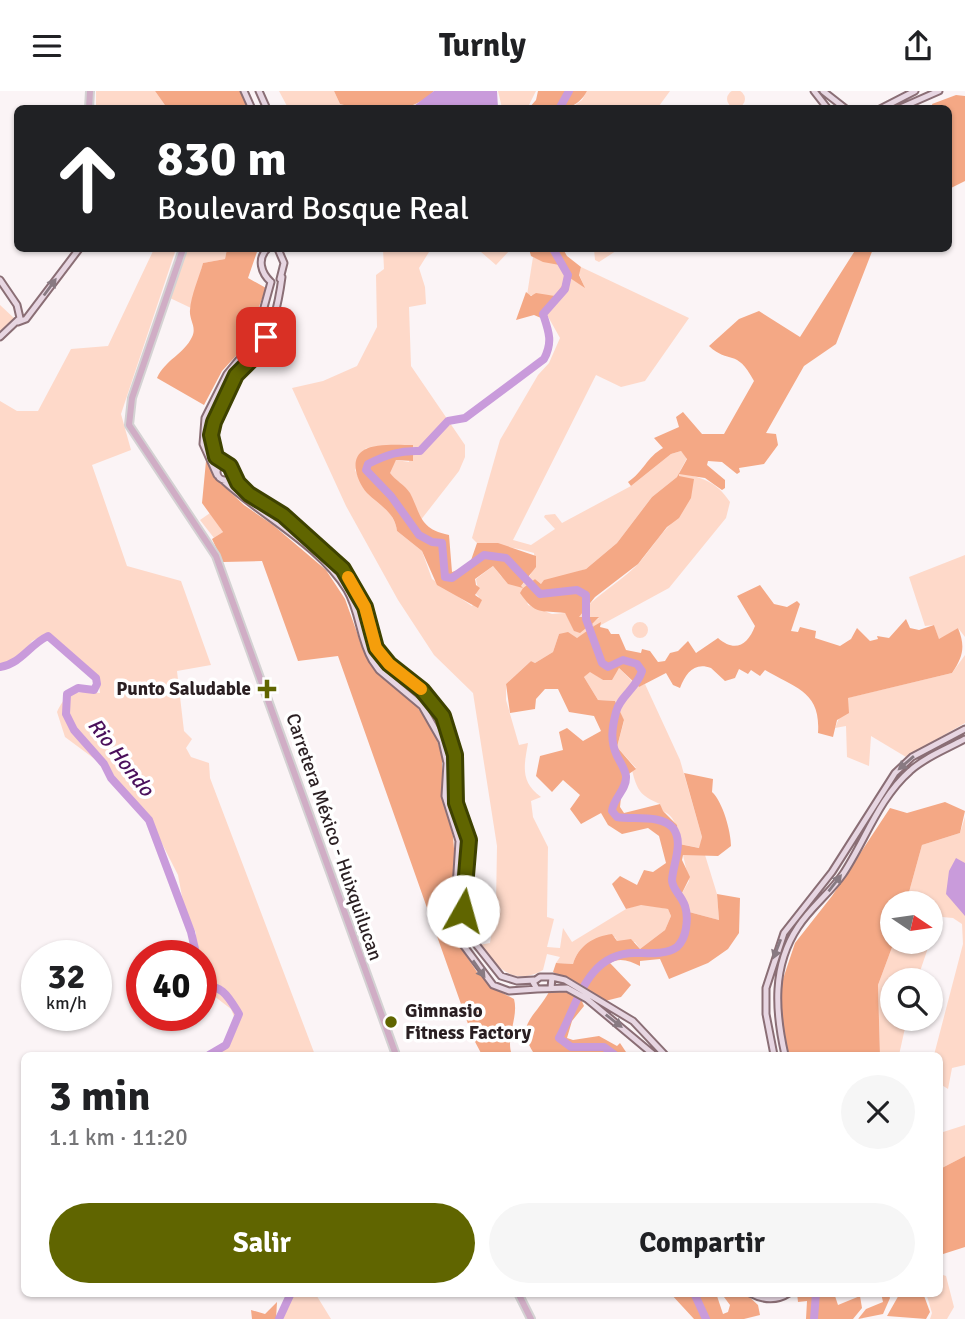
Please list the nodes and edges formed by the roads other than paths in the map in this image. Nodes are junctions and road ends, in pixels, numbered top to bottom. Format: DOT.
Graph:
graph roads {
  1 [pos="814,91"];
  2 [pos="823,91"];
  3 [pos="915,91"];
  4 [pos="939,91"];
  5 [pos="825,105"];
  6 [pos="841,105"];
  7 [pos="888,105"];
  8 [pos="907,105"];
  9 [pos="77,252"];
  10 [pos="182,252"];
  11 [pos="264,252"];
  12 [pos="280,252"];
  13 [pos="282,277"];
  14 [pos="0,280"];
  15 [pos="271,282"];
  16 [pos="18,322"];
  17 [pos="0,337"];
  18 [pos="223,464"];
  19 [pos="217,475"];
  20 [pos="232,475"];
  21 [pos="223,479"];
  22 [pos="965,729"];
  23 [pos="965,739"];
  24 [pos="552,977"];
  25 [pos="534,980"];
  26 [pos="569,986"];
  27 [pos="551,988"];
  28 [pos="537,989"];
  29 [pos="588,997"];
  30 [pos="395,1052"];
  31 [pos="651,1052"];
  32 [pos="662,1052"];
  33 [pos="773,1052"];
  34 [pos="784,1052"];
  35 [pos="520,1297"];
  36 [pos="531,1319"];
  1 -- 5 [label="street"];
  2 -- 6 [label="street"];
  3 -- 7 [label="street"];
  4 -- 8 [label="street"];
  16 -- 9 [label="street, one-way"];
  10 -- 30 [label="main road, Carretera México - Huixquilucan"];
  11 -- 15 [label="street"];
  12 -- 13 [label="street"];
  13 -- 15 [label="street"];
  13 -- 18 [label="street"];
  14 -- 16 [label="street"];
  15 -- 19 [label="street"];
  16 -- 17 [label="street"];
  18 -- 19 [label="street"];
  18 -- 20 [label="street"];
  19 -- 21 [label="street"];
  20 -- 21 [label="street"];
  20 -- 25 [label="street"];
  21 -- 28 [label="street, one-way"];
  22 -- 33 [label="street, one-way"];
  34 -- 23 [label="street, one-way"];
  24 -- 25 [label="street"];
  24 -- 26 [label="street"];
  24 -- 27 [label="street"];
  25 -- 28 [label="street"];
  26 -- 27 [label="street"];
  26 -- 29 [label="street"];
  27 -- 28 [label="street"];
  29 -- 31 [label="street, one-way"];
  29 -- 32 [label="street"];
  35 -- 36 [label="main road"];
}
